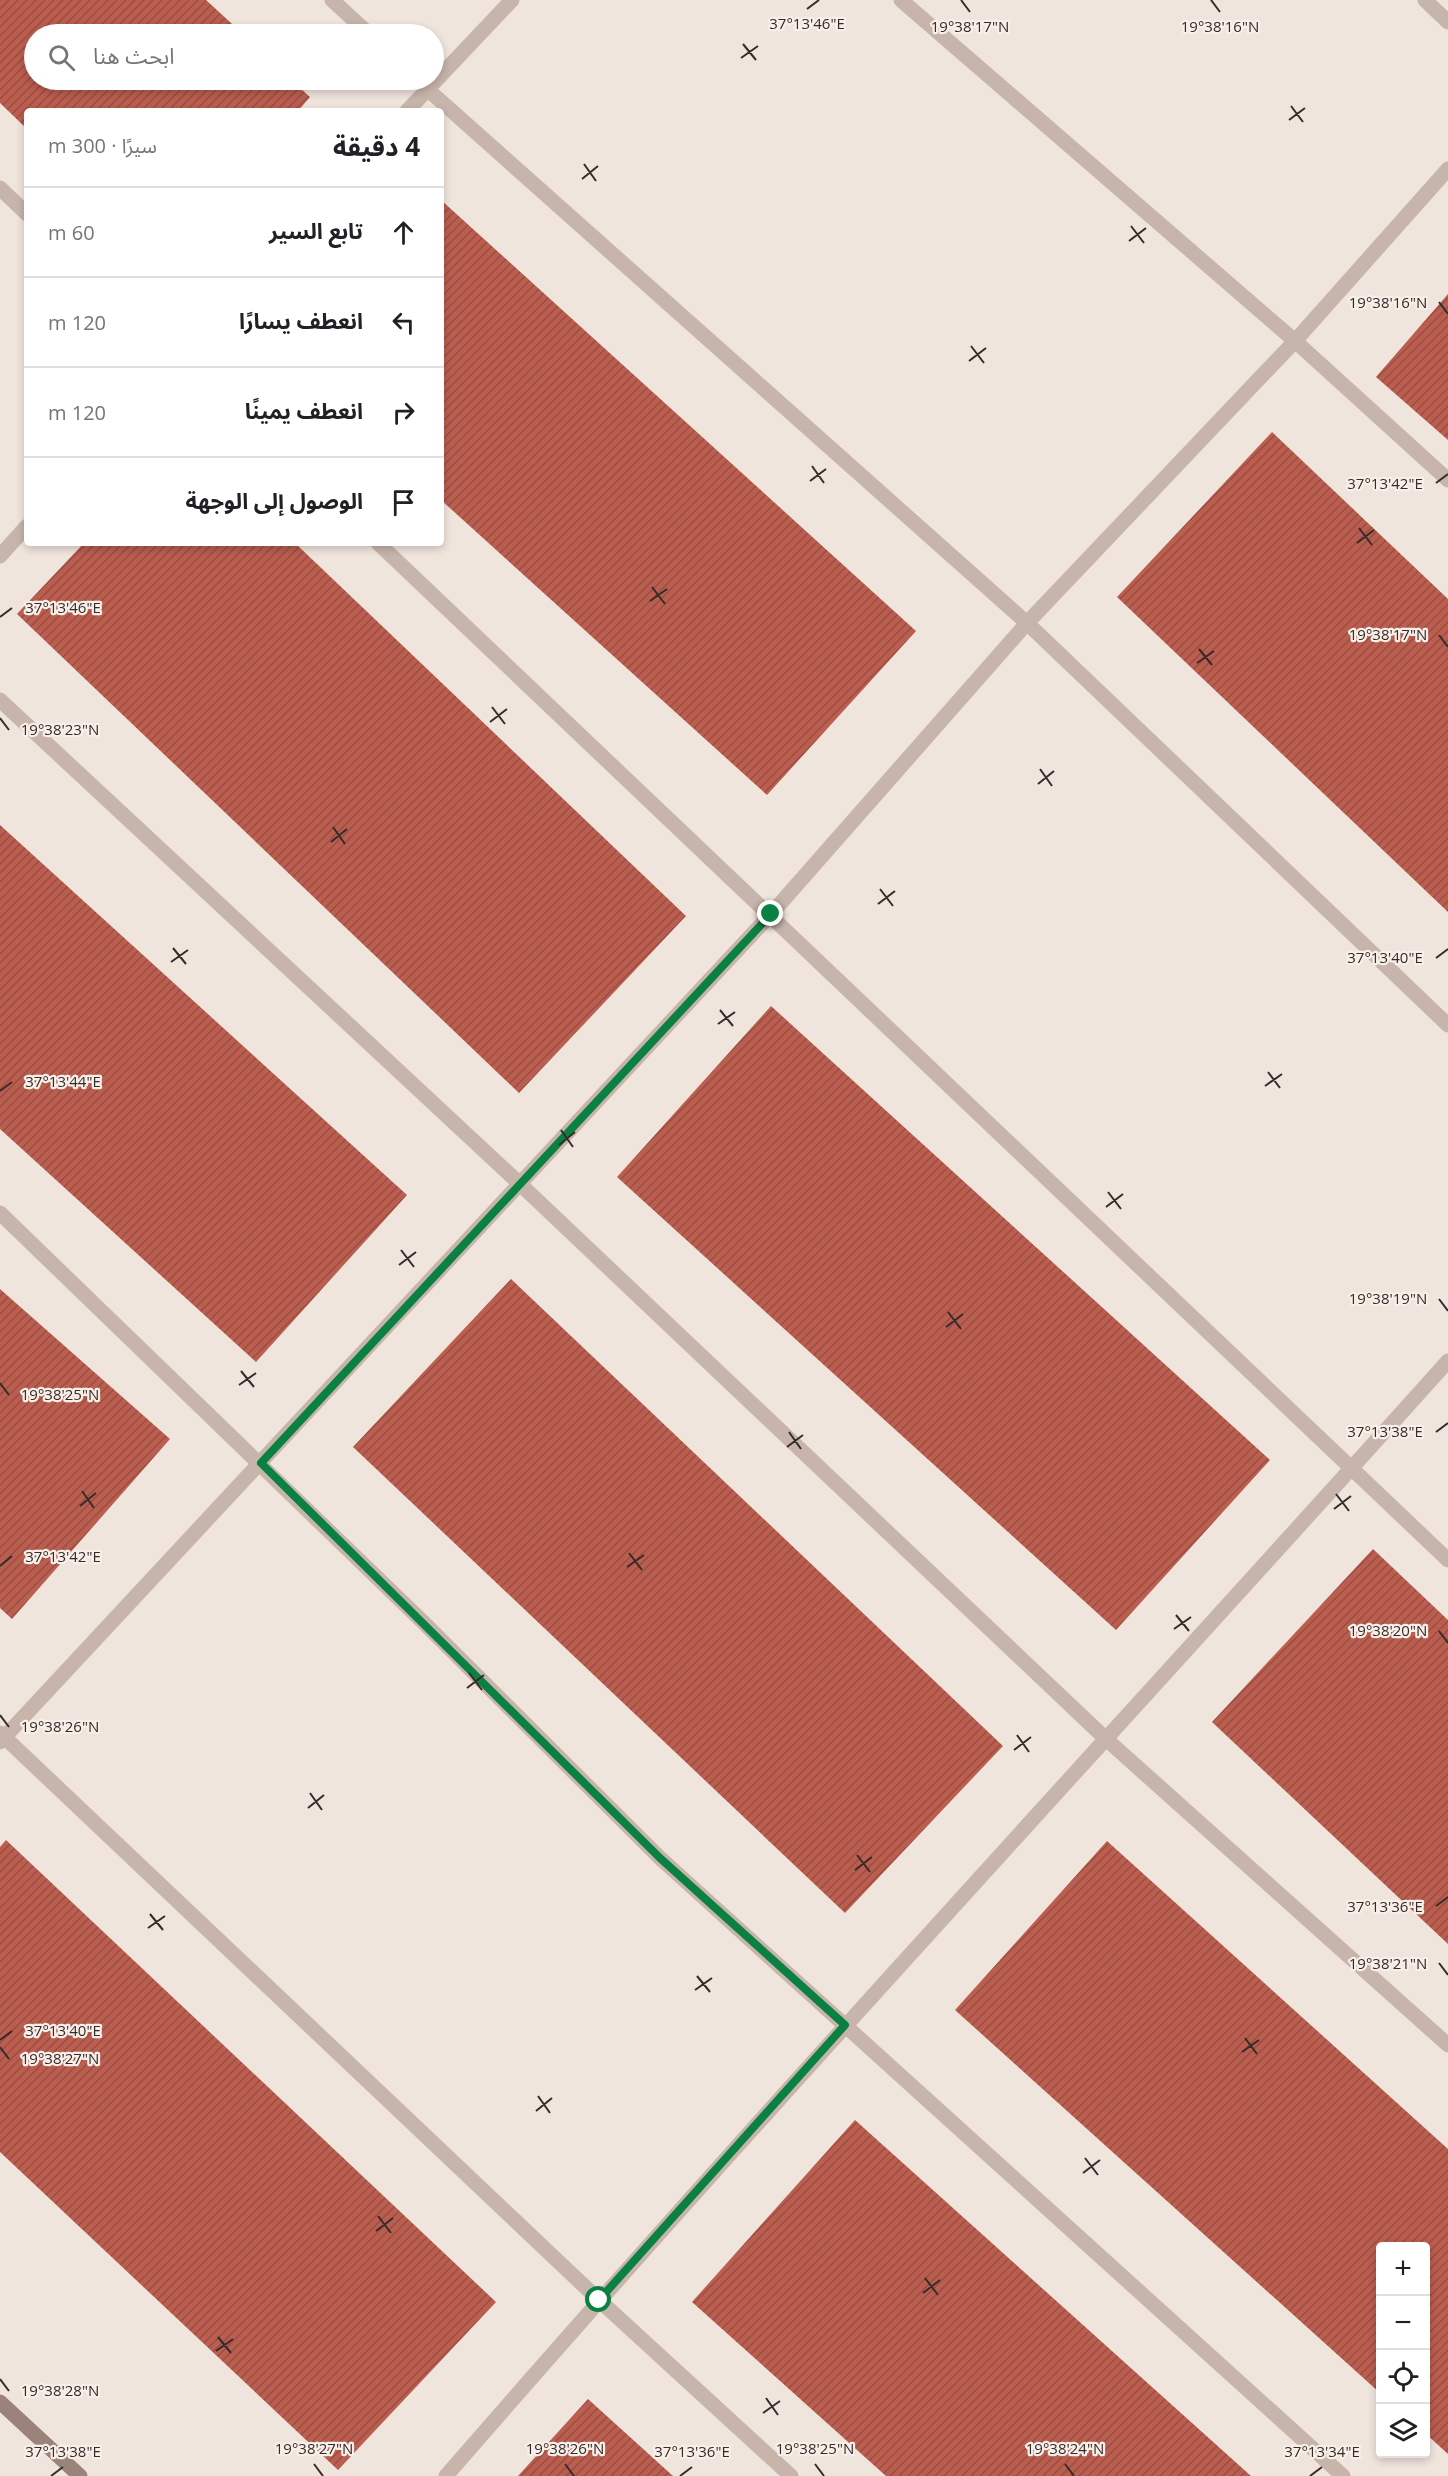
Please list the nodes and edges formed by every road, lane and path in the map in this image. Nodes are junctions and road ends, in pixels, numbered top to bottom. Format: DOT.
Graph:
graph roads {
  1 [pos="332,0"];
  2 [pos="512,0"];
  3 [pos="901,0"];
  4 [pos="1425,0"];
  5 [pos="1448,22"];
  6 [pos="358,24"];
  7 [pos="444,63"];
  8 [pos="419,90"];
  9 [pos="429,90"];
  10 [pos="409,108"];
  11 [pos="1448,169"];
  12 [pos="0,189"];
  13 [pos="24,210"];
  14 [pos="1295,341"];
  15 [pos="1448,480"];
  16 [pos="24,529"];
  17 [pos="381,546"];
  18 [pos="0,556"];
  19 [pos="1027,623"];
  20 [pos="0,700"];
  21 [pos="771,914"];
  22 [pos="1448,1025"];
  23 [pos="520,1184"];
  24 [pos="0,1213"];
  25 [pos="1448,1361"];
  26 [pos="261,1463"];
  27 [pos="1352,1468"];
  28 [pos="1448,1560"];
  29 [pos="2,1737"];
  30 [pos="1106,1739"];
  31 [pos="845,2025"];
  32 [pos="1448,2045"];
  33 [pos="599,2300"];
  34 [pos="0,2402"];
  35 [pos="80,2476"];
  36 [pos="446,2476"];
  37 [pos="791,2476"];
  38 [pos="1343,2476"];
  1 -- 6 [label="street"];
  2 -- 7 [label="street"];
  3 -- 14 [label="street"];
  4 -- 5 [label="street"];
  8 -- 10 [label="street"];
  9 -- 19 [label="street"];
  11 -- 14 [label="street"];
  12 -- 13 [label="street"];
  14 -- 15 [label="street"];
  14 -- 19 [label="street"];
  16 -- 18 [label="street"];
  17 -- 21 [label="street"];
  19 -- 21 [label="street"];
  19 -- 22 [label="street"];
  20 -- 23 [label="street"];
  21 -- 23 [label="street"];
  21 -- 27 [label="street"];
  23 -- 26 [label="street"];
  23 -- 30 [label="street"];
  24 -- 26 [label="street"];
  25 -- 27 [label="street"];
  26 -- 29 [label="street"];
  26 -- 31 [label="street"];
  27 -- 28 [label="street"];
  27 -- 30 [label="street"];
  29 -- 33 [label="street"];
  30 -- 31 [label="street"];
  30 -- 32 [label="street"];
  31 -- 33 [label="street"];
  31 -- 38 [label="street"];
  33 -- 36 [label="street"];
  33 -- 37 [label="street"];
  34 -- 35 [label="street"];
}
